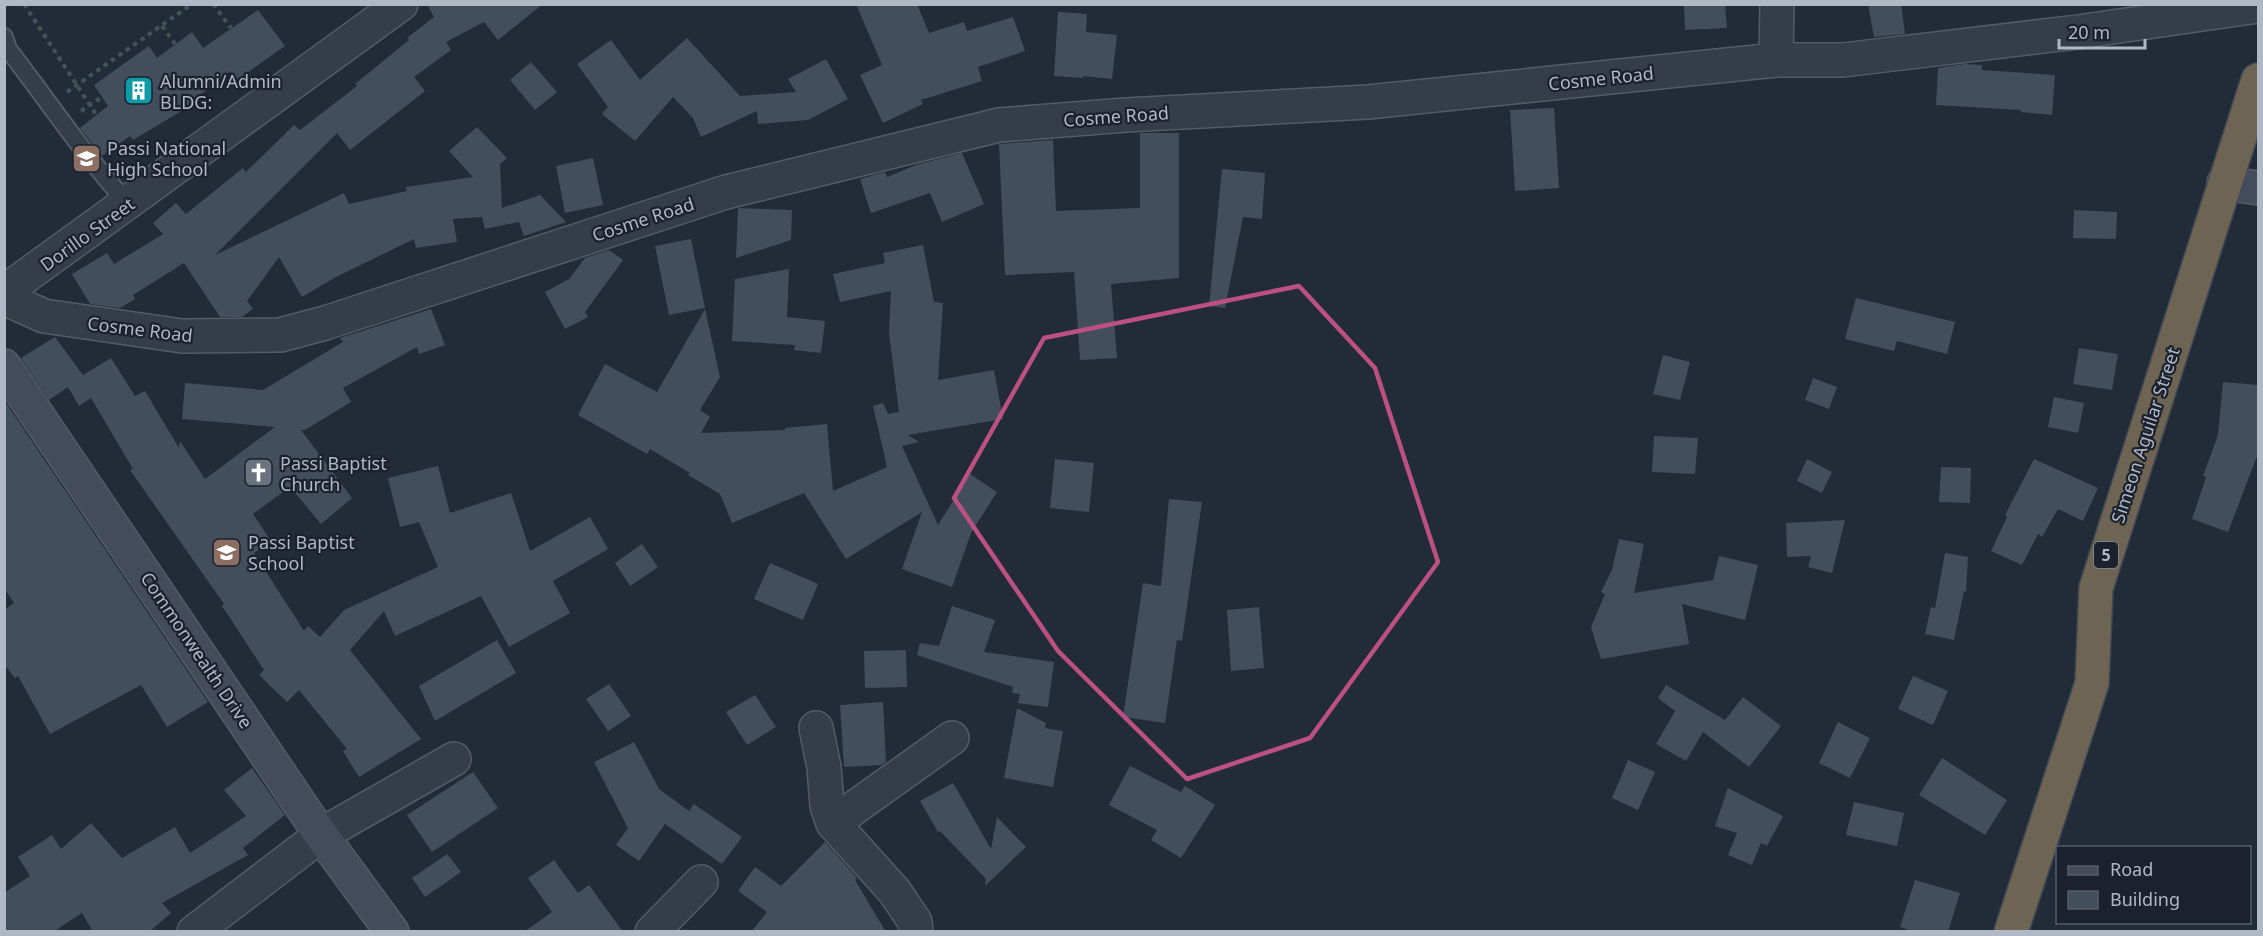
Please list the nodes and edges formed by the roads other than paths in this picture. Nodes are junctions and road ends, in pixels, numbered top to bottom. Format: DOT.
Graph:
graph roads {
  1 [pos="401,4"];
  2 [pos="1777,4"];
  3 [pos="2259,6"];
  4 [pos="4,38"];
  5 [pos="1776,60"];
  6 [pos="2259,80"];
  7 [pos="2224,183"];
  8 [pos="2259,188"];
  9 [pos="128,204"];
  10 [pos="4,292"];
  11 [pos="4,298"];
  12 [pos="4,366"];
  13 [pos="816,728"];
  14 [pos="952,738"];
  15 [pos="454,759"];
  16 [pos="833,823"];
  17 [pos="321,835"];
  18 [pos="701,882"];
  19 [pos="194,932"];
  20 [pos="392,932"];
  21 [pos="652,932"];
  22 [pos="916,932"];
  23 [pos="2011,932"];
  1 -- 9 [label="street, Dorillo Street"];
  2 -- 5 [label="street"];
  3 -- 5 [label="street, Cosme Road"];
  4 -- 9 [label="lane"];
  5 -- 11 [label="street, Cosme Road"];
  6 -- 7 [label="highway, Simeon Aguilar Street / 5"];
  7 -- 8 [label="street"];
  7 -- 23 [label="highway, Simeon Aguilar Street / 5"];
  9 -- 10 [label="street, Dorillo Street"];
  12 -- 17 [label="street, Commonwealth Drive"];
  13 -- 16 [label="street"];
  14 -- 16 [label="street"];
  15 -- 17 [label="street"];
  16 -- 22 [label="street"];
  17 -- 19 [label="street"];
  17 -- 20 [label="street, Commonwealth Drive"];
  18 -- 21 [label="street"];
}
